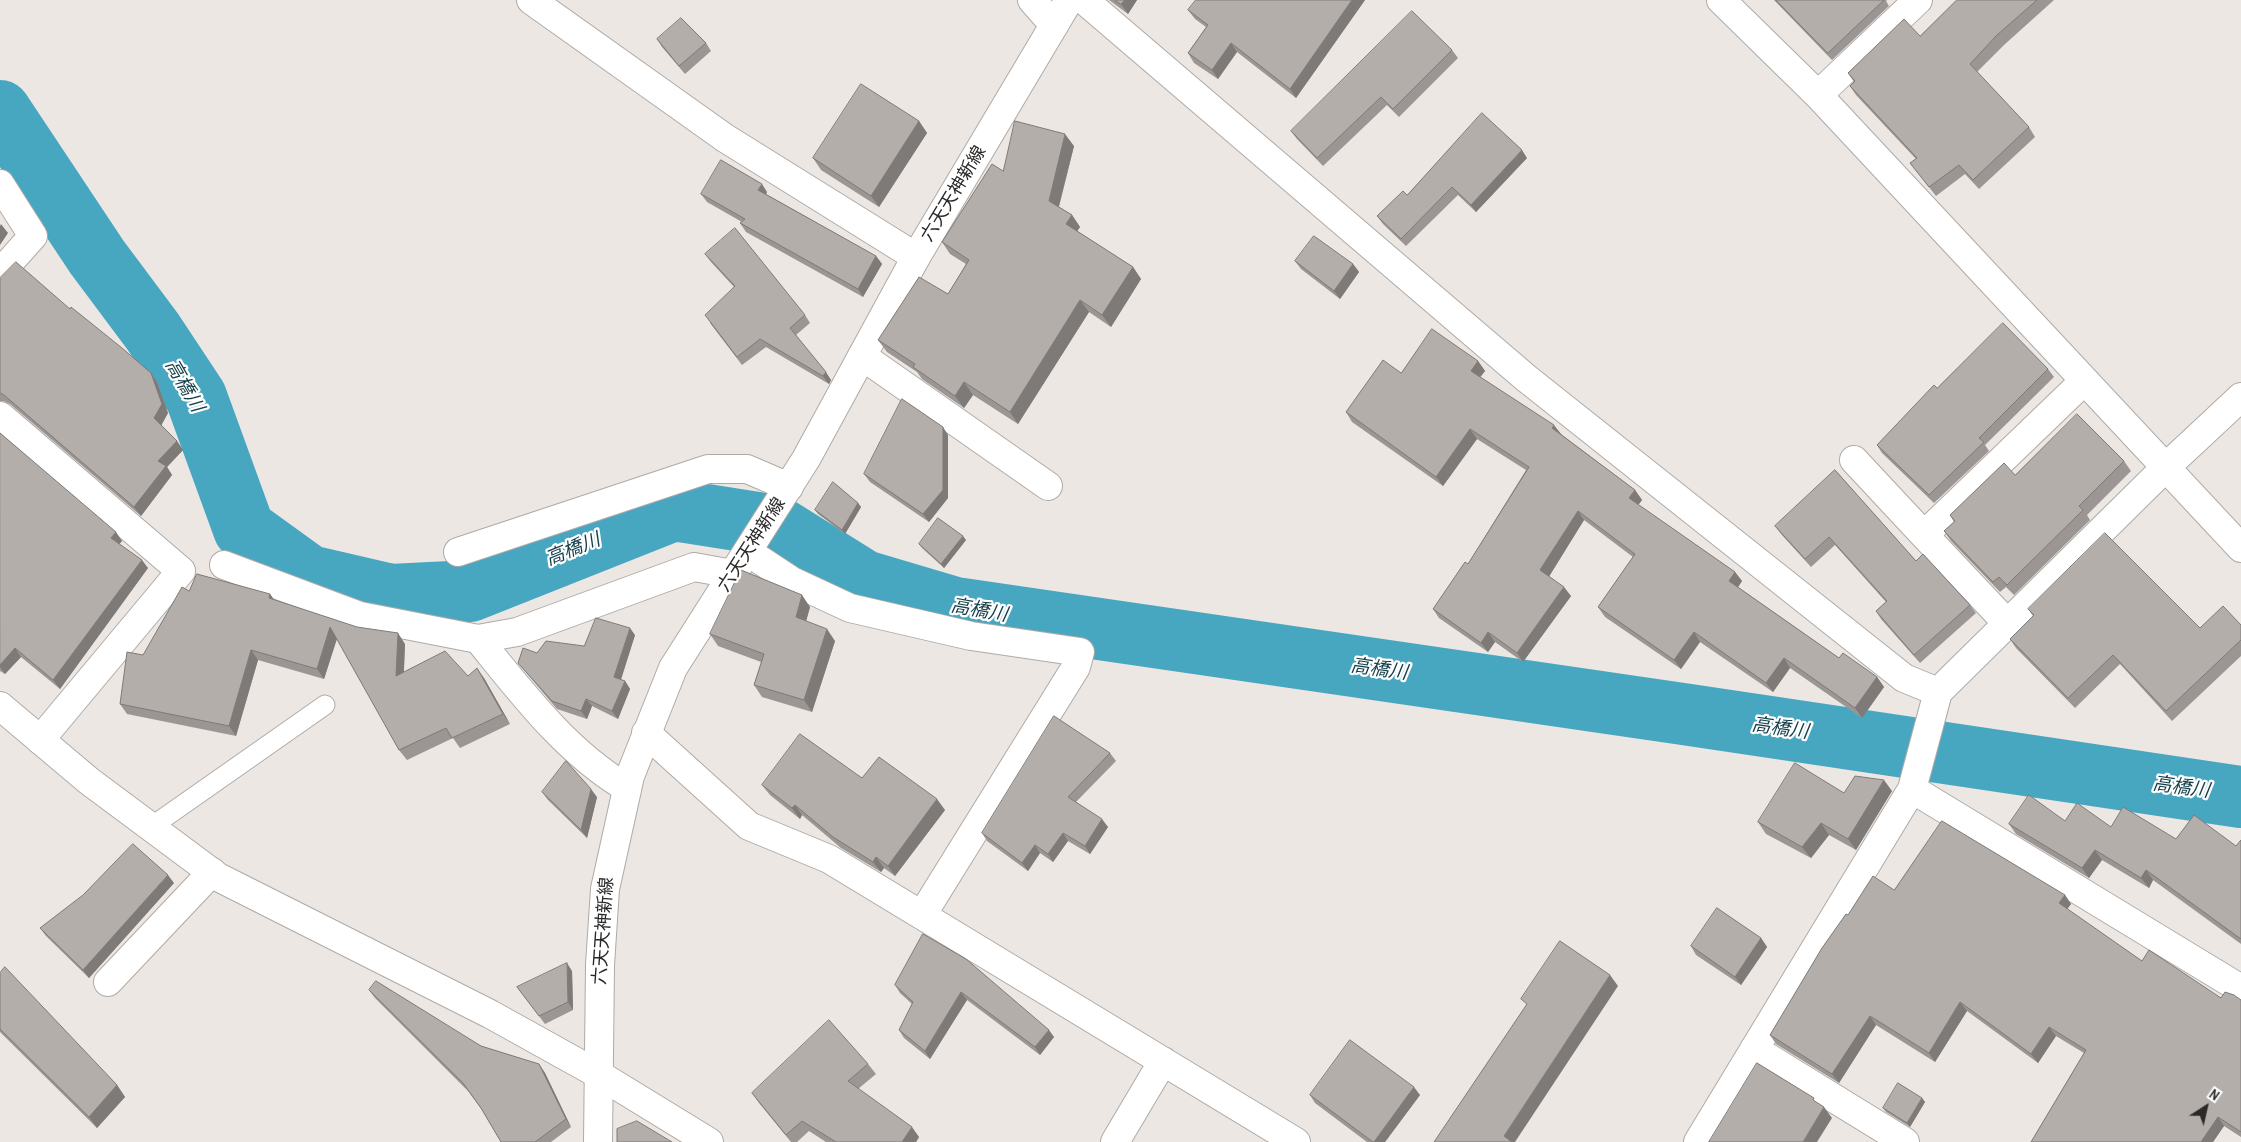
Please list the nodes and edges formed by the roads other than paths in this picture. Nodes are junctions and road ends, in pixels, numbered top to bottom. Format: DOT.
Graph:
graph roads {
  1 [pos="531,0"];
  2 [pos="1032,0"];
  3 [pos="1069,0"];
  4 [pos="1084,0"];
  5 [pos="1721,0"];
  6 [pos="1918,0"];
  7 [pos="1054,26"];
  8 [pos="1818,95"];
  9 [pos="0,184"];
  10 [pos="916,258"];
  11 [pos="0,274"];
  12 [pos="862,356"];
  13 [pos="2084,381"];
  14 [pos="2241,397"];
  15 [pos="0,416"];
  16 [pos="1854,460"];
  17 [pos="2165,468"];
  18 [pos="1048,486"];
  19 [pos="785,494"];
  20 [pos="1924,535"];
  21 [pos="2241,548"];
  22 [pos="458,552"];
  23 [pos="740,563"];
  24 [pos="224,566"];
  25 [pos="2007,623"];
  26 [pos="478,639"];
  27 [pos="1938,692"];
  28 [pos="325,705"];
  29 [pos="0,706"];
  30 [pos="646,733"];
  31 [pos="40,740"];
  32 [pos="628,788"];
  33 [pos="1912,789"];
  34 [pos="151,827"];
  35 [pos="212,872"];
  36 [pos="922,915"];
  37 [pos="108,982"];
  38 [pos="2241,989"];
  39 [pos="1754,1049"];
  40 [pos="1163,1061"];
  41 [pos="598,1074"];
  42 [pos="598,1142"];
  43 [pos="709,1142"];
  44 [pos="1115,1142"];
  45 [pos="1296,1142"];
  46 [pos="1698,1142"];
  47 [pos="1906,1142"];
  1 -- 10 [label="street"];
  2 -- 7 [label="street"];
  3 -- 7 [label="street, 六天天神新線"];
  4 -- 27 [label="street"];
  5 -- 8 [label="street"];
  6 -- 8 [label="street"];
  7 -- 10 [label="street, 六天天神新線"];
  8 -- 13 [label="street"];
  9 -- 11 [label="street"];
  10 -- 12 [label="street, 六天天神新線"];
  12 -- 18 [label="street"];
  12 -- 19 [label="street, 六天天神新線"];
  13 -- 17 [label="street"];
  13 -- 20 [label="street"];
  14 -- 17 [label="street"];
  15 -- 31 [label="street"];
  16 -- 20 [label="street"];
  17 -- 21 [label="street"];
  17 -- 25 [label="street"];
  19 -- 22 [label="street"];
  19 -- 23 [label="street, 六天天神新線"];
  20 -- 25 [label="street"];
  23 -- 26 [label="street"];
  23 -- 30 [label="street, 六天天神新線"];
  23 -- 36 [label="street"];
  24 -- 26 [label="street"];
  25 -- 27 [label="street"];
  26 -- 32 [label="street"];
  27 -- 33 [label="street"];
  28 -- 34 [label="lane"];
  29 -- 31 [label="street"];
  30 -- 32 [label="street, 六天天神新線"];
  30 -- 36 [label="street"];
  31 -- 34 [label="street"];
  32 -- 41 [label="street, 六天天神新線"];
  33 -- 38 [label="street"];
  33 -- 39 [label="street"];
  34 -- 35 [label="street"];
  35 -- 37 [label="street"];
  35 -- 41 [label="street"];
  36 -- 40 [label="street"];
  39 -- 46 [label="street"];
  39 -- 47 [label="street"];
  40 -- 44 [label="street"];
  40 -- 45 [label="street"];
  41 -- 42 [label="street, 六天天神新線"];
  41 -- 43 [label="street"];
}
